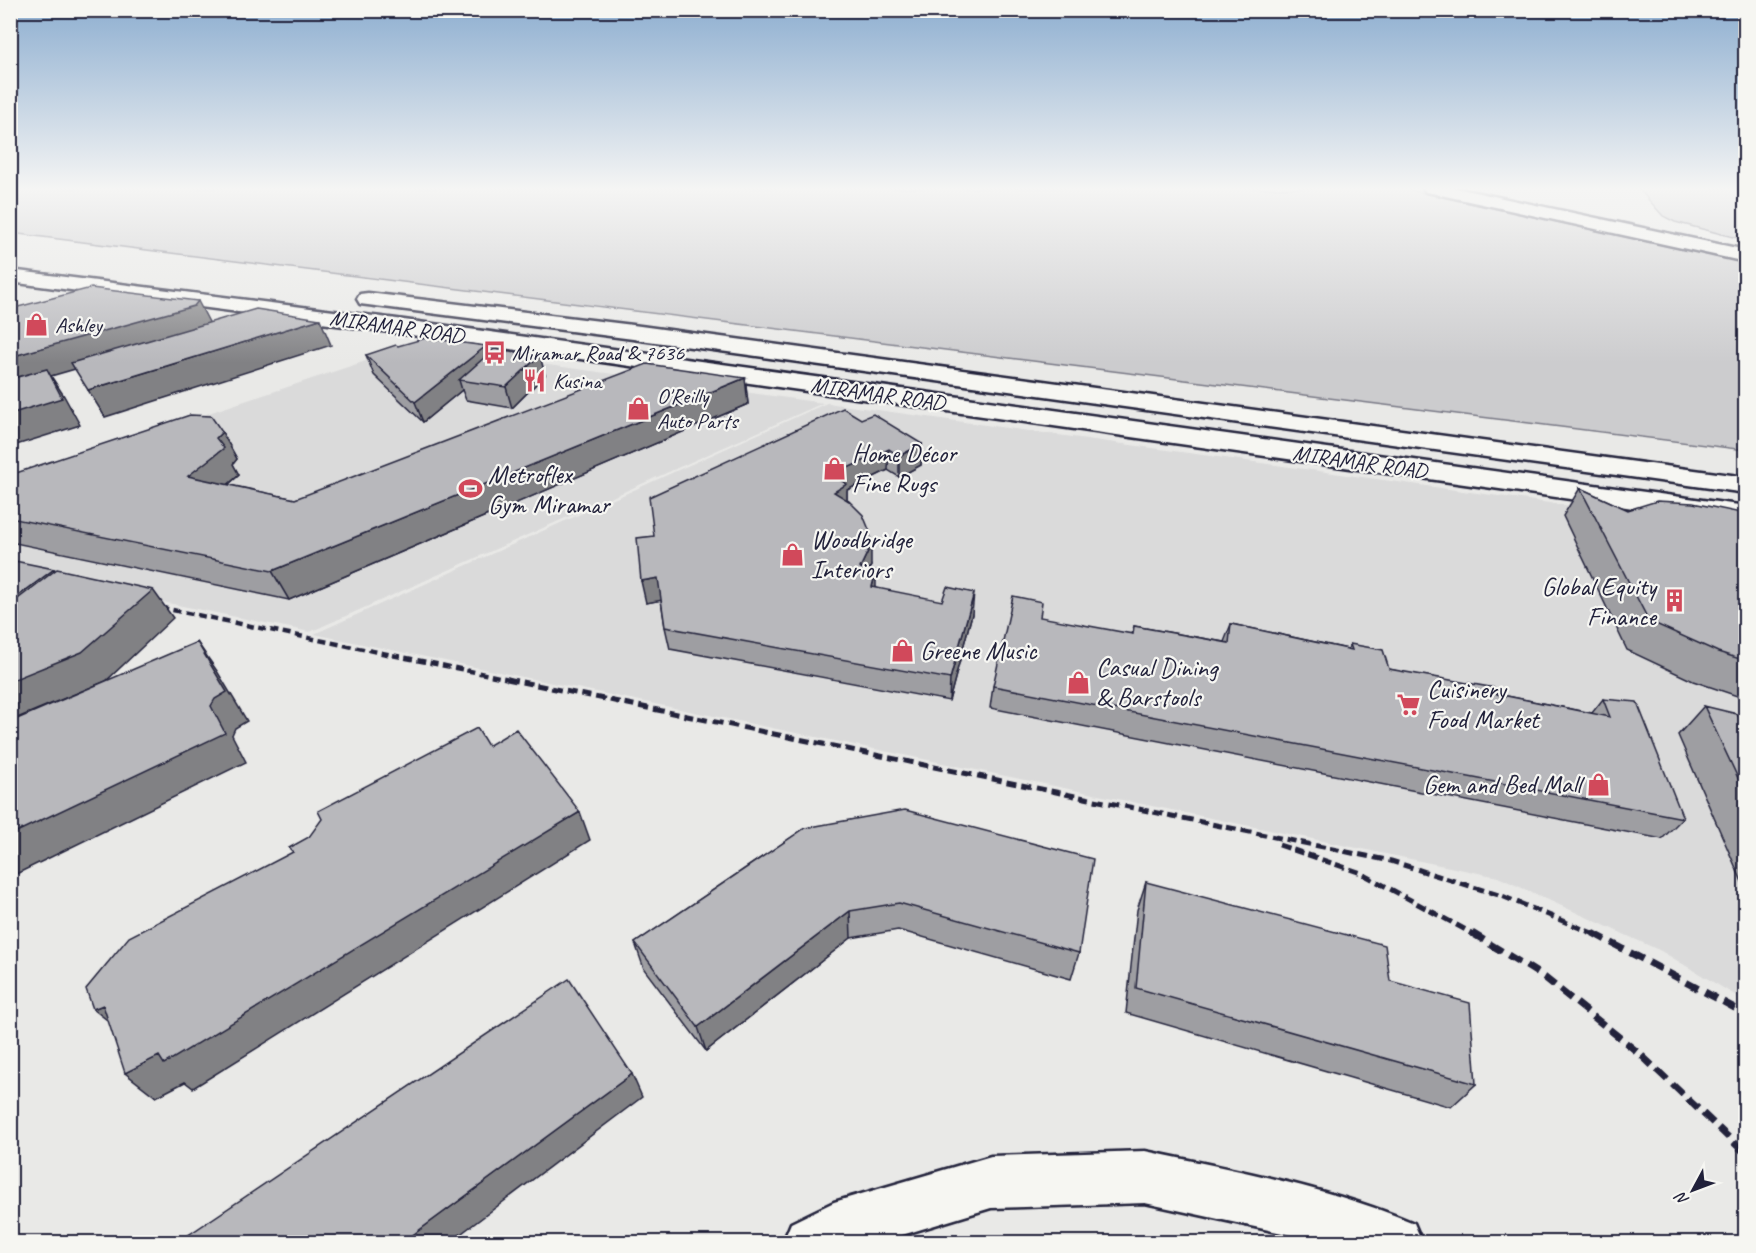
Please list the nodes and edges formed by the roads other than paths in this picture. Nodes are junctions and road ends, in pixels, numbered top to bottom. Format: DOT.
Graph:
graph roads {
  1 [pos="1702,246"];
  2 [pos="10,255"];
  3 [pos="1746,256"];
  4 [pos="10,276"];
  5 [pos="1746,484"];
  6 [pos="1746,515"];
  7 [pos="810,1242"];
  8 [pos="1395,1242"];
  1 -- 3 [label="main road"];
  2 -- 5 [label="main road, MIRAMAR ROAD"];
  4 -- 6 [label="main road, MIRAMAR ROAD"];
  7 -- 8 [label="main road"];
}
